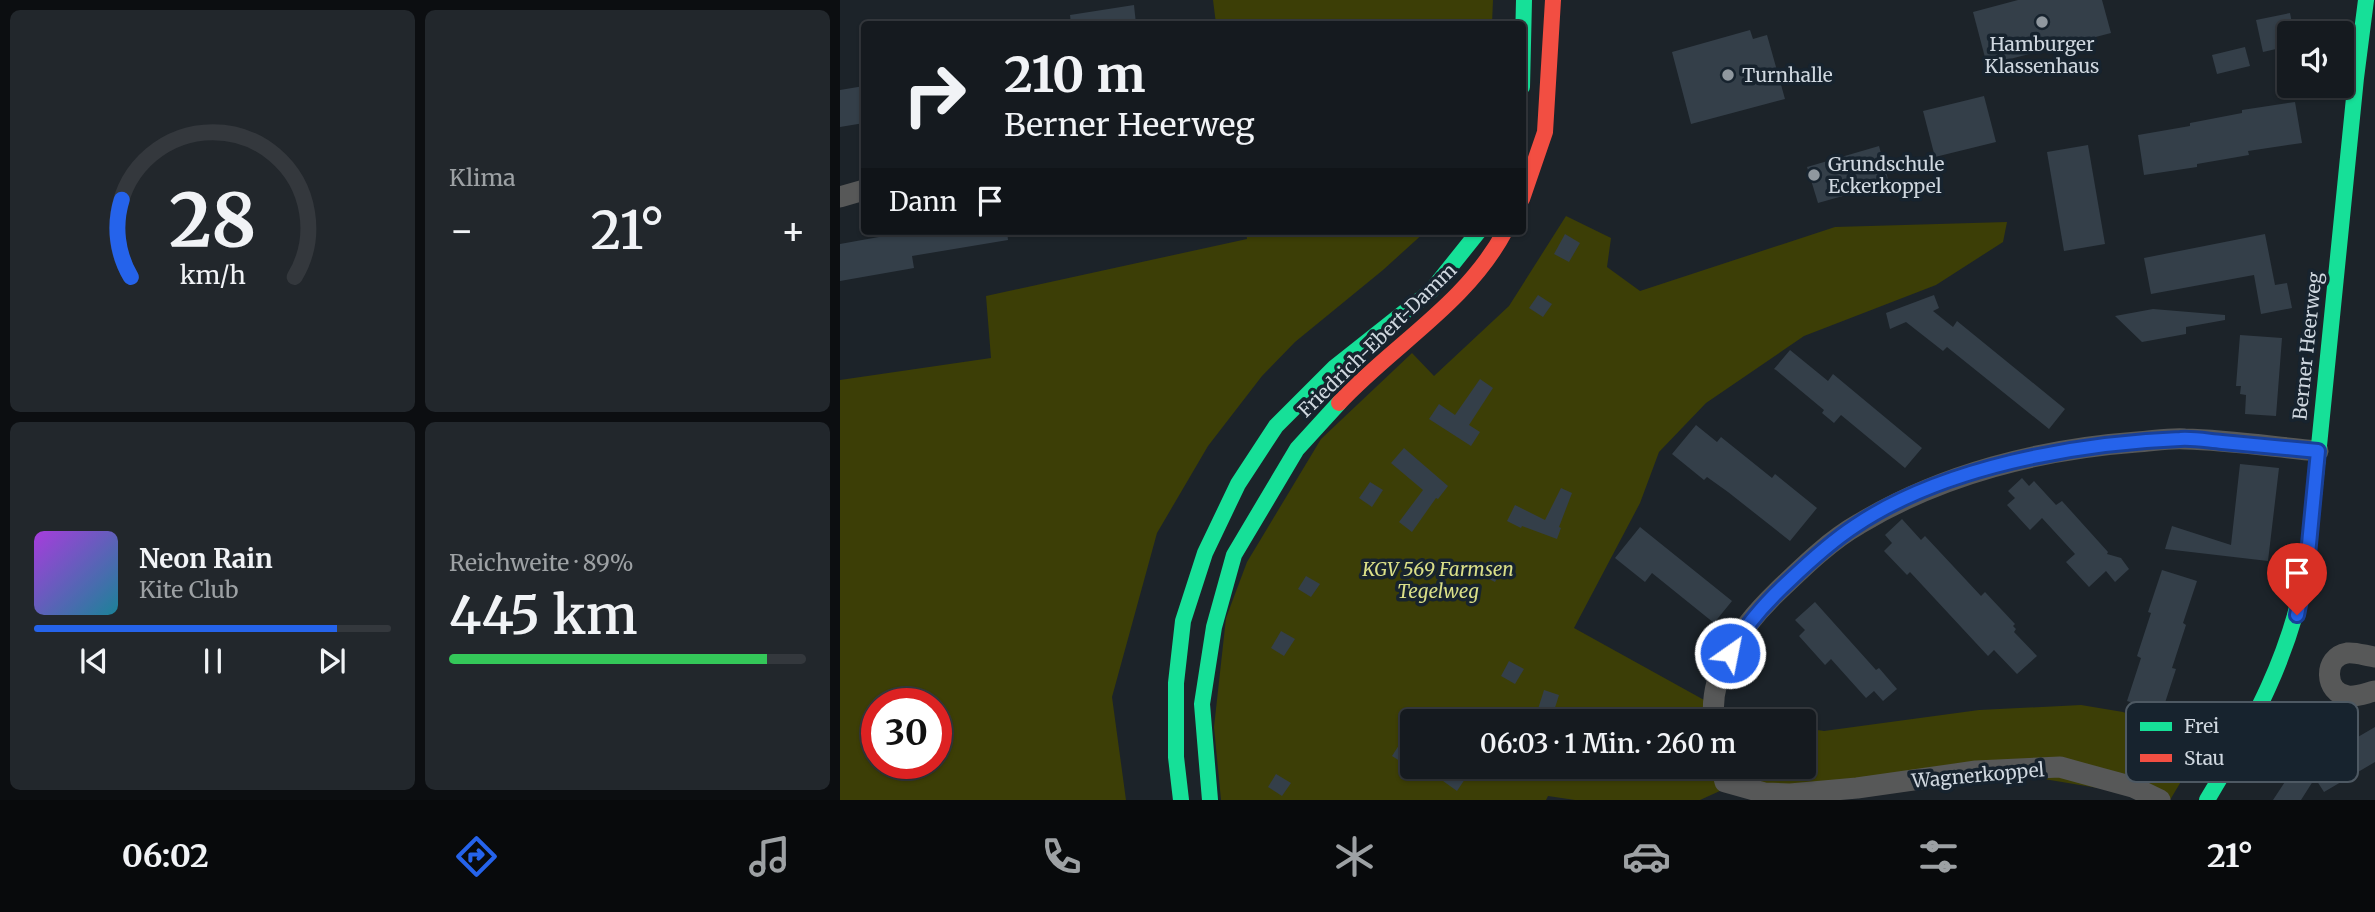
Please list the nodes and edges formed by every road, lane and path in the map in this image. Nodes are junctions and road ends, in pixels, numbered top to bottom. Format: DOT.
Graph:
graph roads {
  1 [pos="1524,0"];
  2 [pos="1553,0"];
  3 [pos="2366,0"];
  4 [pos="1524,21"];
  5 [pos="1526,187"];
  6 [pos="861,191"];
  7 [pos="840,197"];
  8 [pos="1476,235"];
  9 [pos="1504,235"];
  10 [pos="2318,451"];
  11 [pos="2375,657"];
  12 [pos="2375,691"];
  13 [pos="2262,702"];
  14 [pos="1712,709"];
  15 [pos="1724,779"];
  16 [pos="2217,782"];
  17 [pos="1181,800"];
  18 [pos="1210,800"];
  19 [pos="2160,800"];
  20 [pos="2207,800"];
  1 -- 4 [label="main road"];
  2 -- 5 [label="main road"];
  3 -- 10 [label="main road, Berner Heerweg"];
  6 -- 7 [label="street"];
  8 -- 17 [label="main road, Friedrich-Ebert-Damm"];
  9 -- 18 [label="main road, Friedrich-Ebert-Damm"];
  10 -- 13 [label="main road, Berner Heerweg"];
  10 -- 14 [label="street"];
  11 -- 12 [label="street"];
  15 -- 19 [label="street, Wagnerkoppel"];
  16 -- 20 [label="main road, Berner Heerweg"];
}
